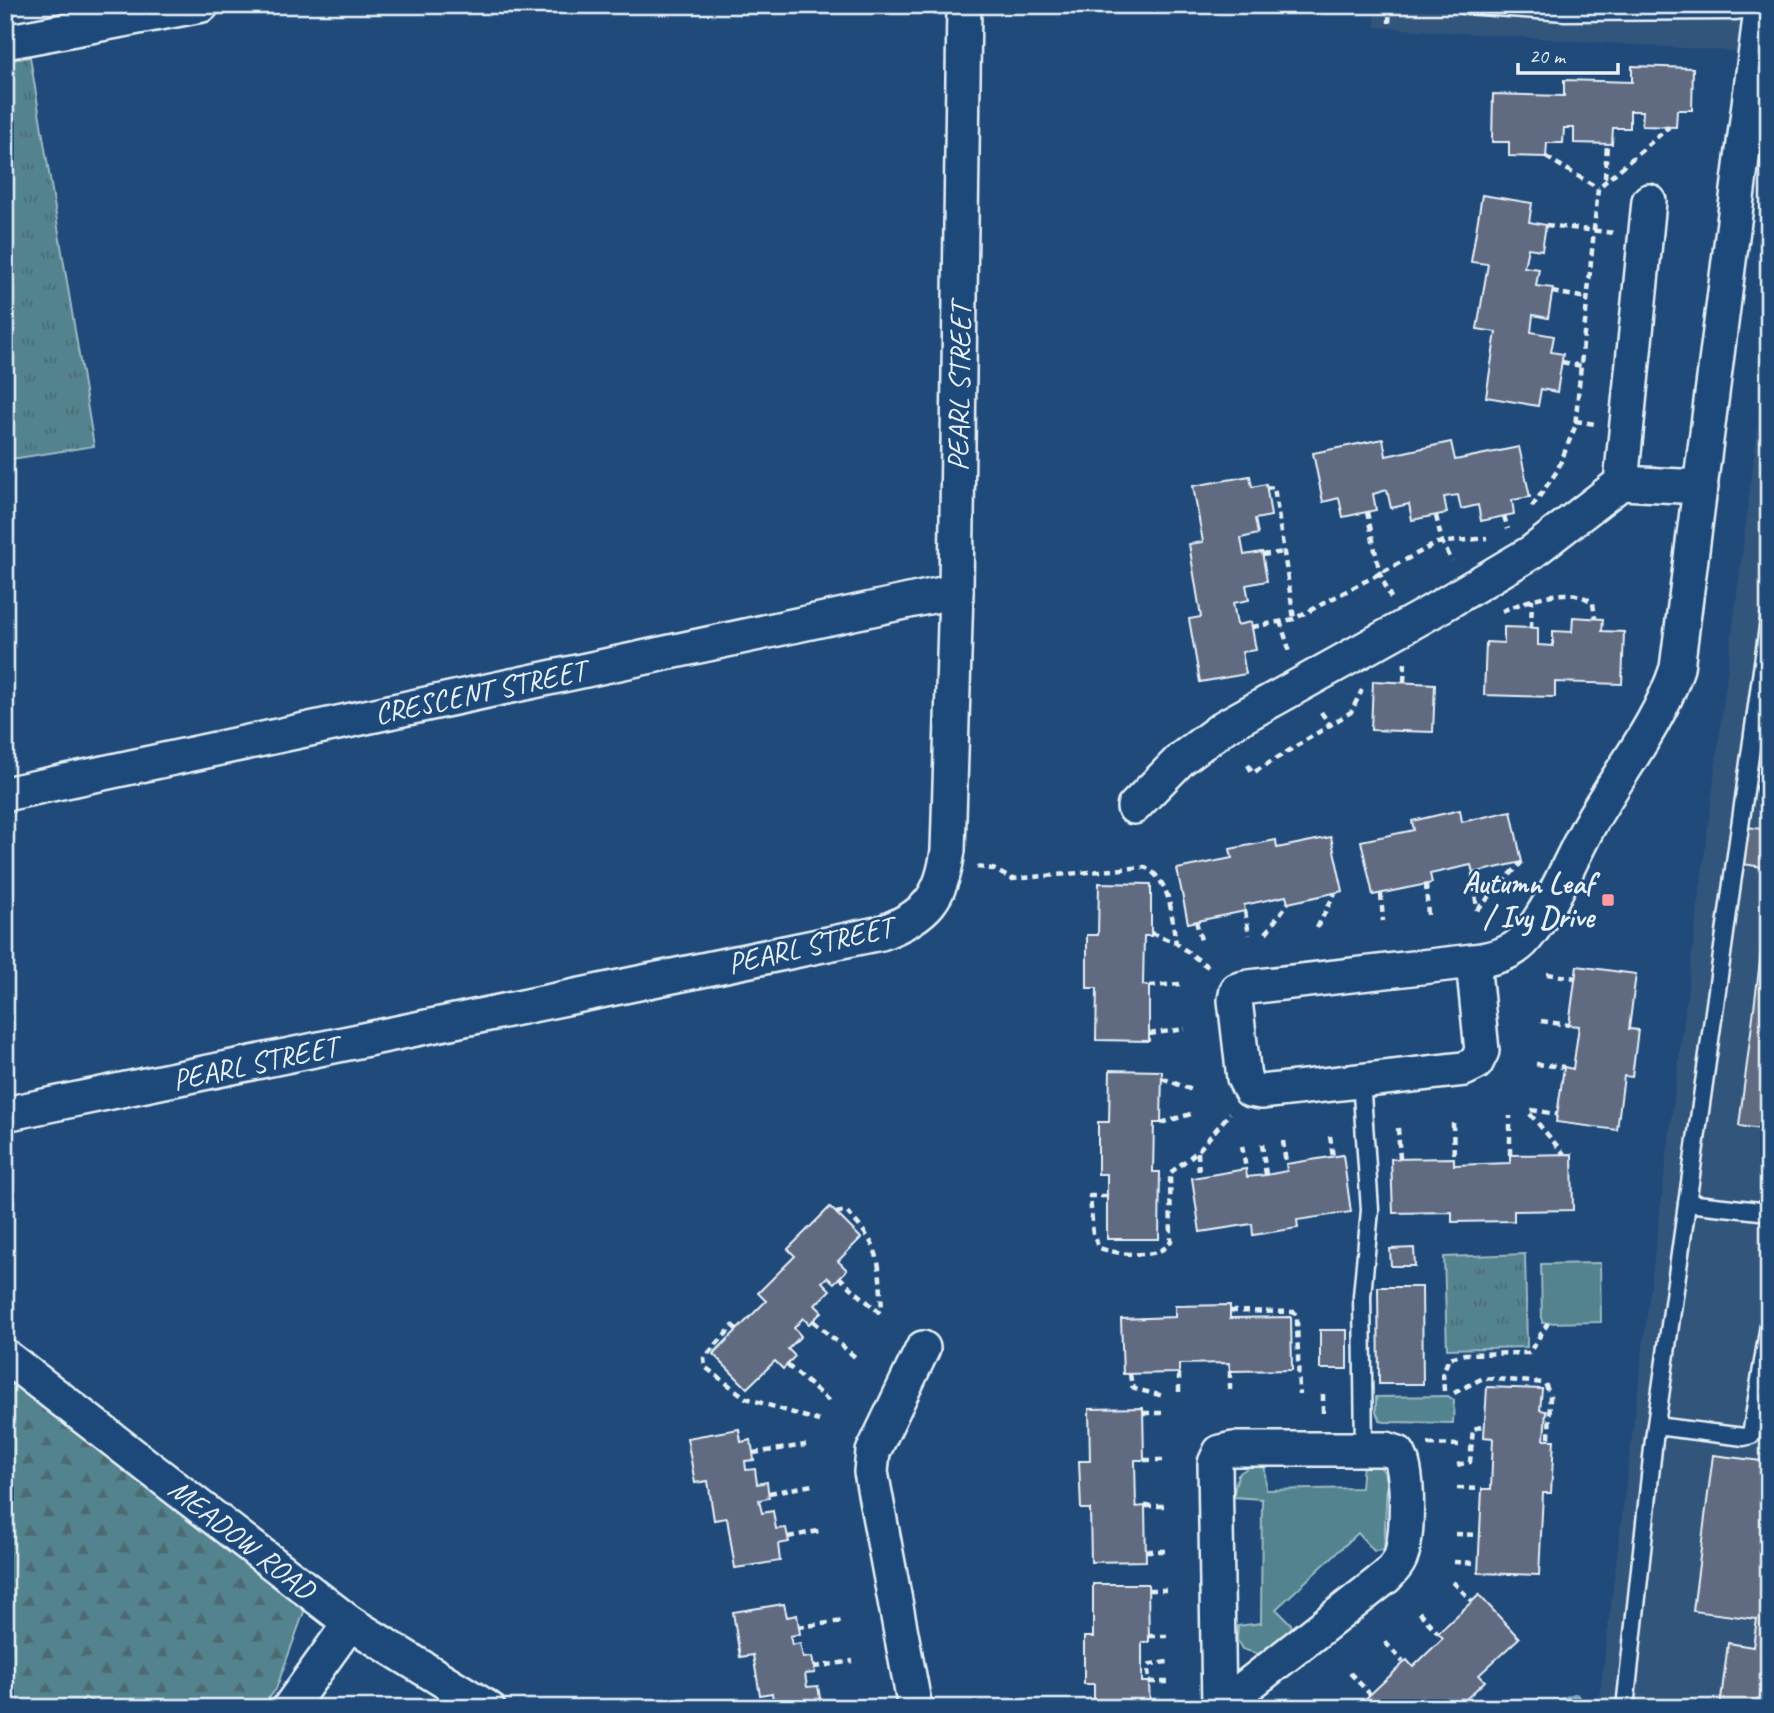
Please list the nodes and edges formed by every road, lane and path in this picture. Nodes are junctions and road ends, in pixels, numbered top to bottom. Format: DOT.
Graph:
graph roads {
  1 [pos="202,5"];
  2 [pos="964,5"];
  3 [pos="1390,5"];
  4 [pos="1465,5"];
  5 [pos="1503,7"];
  6 [pos="1626,8"];
  7 [pos="1764,8"];
  8 [pos="1389,23"];
  9 [pos="5,42"];
  10 [pos="1669,127"];
  11 [pos="1606,144"];
  12 [pos="1546,157"];
  13 [pos="1605,180"];
  14 [pos="1598,188"];
  15 [pos="1649,201"];
  16 [pos="1546,225"];
  17 [pos="1593,230"];
  18 [pos="1552,292"];
  19 [pos="1587,298"];
  20 [pos="1562,362"];
  21 [pos="1581,366"];
  22 [pos="1621,483"];
  23 [pos="1701,487"];
  24 [pos="1266,488"];
  25 [pos="1529,511"];
  26 [pos="1367,512"];
  27 [pos="1436,516"];
  28 [pos="1504,516"];
  29 [pos="1509,533"];
  30 [pos="1496,538"];
  31 [pos="1442,542"];
  32 [pos="1284,552"];
  33 [pos="1262,555"];
  34 [pos="1380,573"];
  35 [pos="956,592"];
  36 [pos="1532,600"];
  37 [pos="1497,613"];
  38 [pos="1595,618"];
  39 [pos="1294,619"];
  40 [pos="1769,620"];
  41 [pos="1280,621"];
  42 [pos="1252,626"];
  43 [pos="1531,628"];
  44 [pos="1284,638"];
  45 [pos="1396,660"];
  46 [pos="1404,682"];
  47 [pos="1369,684"];
  48 [pos="1248,765"];
  49 [pos="5,794"];
  50 [pos="1134,807"];
  51 [pos="1522,862"];
  52 [pos="969,867"];
  53 [pos="1473,873"];
  54 [pos="1426,884"];
  55 [pos="1335,893"];
  56 [pos="1381,894"];
  57 [pos="1288,903"];
  58 [pos="1245,911"];
  59 [pos="1428,916"];
  60 [pos="1196,921"];
  61 [pos="1384,921"];
  62 [pos="1317,928"];
  63 [pos="1151,933"];
  64 [pos="1266,933"];
  65 [pos="1249,935"];
  66 [pos="1201,940"];
  67 [pos="1176,943"];
  68 [pos="1474,961"];
  69 [pos="1547,974"];
  70 [pos="1576,978"];
  71 [pos="1180,984"];
  72 [pos="1149,986"];
  73 [pos="1237,990"];
  74 [pos="1541,1021"];
  75 [pos="1569,1025"];
  76 [pos="1185,1030"];
  77 [pos="1149,1034"];
  78 [pos="1536,1063"];
  79 [pos="1564,1067"];
  80 [pos="1162,1078"];
  81 [pos="1361,1080"];
  82 [pos="1192,1090"];
  83 [pos="1250,1090"];
  84 [pos="6,1110"];
  85 [pos="1194,1113"];
  86 [pos="1557,1114"];
  87 [pos="1510,1116"];
  88 [pos="1453,1122"];
  89 [pos="1161,1123"];
  90 [pos="1398,1128"];
  91 [pos="1330,1136"];
  92 [pos="1283,1141"];
  93 [pos="1262,1144"];
  94 [pos="1242,1146"];
  95 [pos="1198,1151"];
  96 [pos="1564,1154"];
  97 [pos="1510,1155"];
  98 [pos="1333,1157"];
  99 [pos="1454,1158"];
  100 [pos="1400,1159"];
  101 [pos="1286,1164"];
  102 [pos="1246,1170"];
  103 [pos="1266,1175"];
  104 [pos="1199,1177"];
  105 [pos="1107,1196"];
  106 [pos="1687,1203"];
  107 [pos="1769,1212"];
  108 [pos="836,1213"];
  109 [pos="839,1278"];
  110 [pos="1230,1311"];
  111 [pos="813,1321"];
  112 [pos="1548,1323"];
  113 [pos="1769,1325"];
  114 [pos="737,1330"];
  115 [pos="923,1348"];
  116 [pos="5,1356"];
  117 [pos="855,1357"];
  118 [pos="787,1365"];
  119 [pos="1230,1371"];
  120 [pos="1179,1373"];
  121 [pos="1130,1374"];
  122 [pos="1444,1391"];
  123 [pos="1454,1393"];
  124 [pos="1299,1394"];
  125 [pos="1230,1395"];
  126 [pos="1164,1396"];
  127 [pos="1179,1396"];
  128 [pos="830,1402"];
  129 [pos="1143,1413"];
  130 [pos="1164,1413"];
  131 [pos="820,1421"];
  132 [pos="1485,1426"];
  133 [pos="1656,1426"];
  134 [pos="1549,1440"];
  135 [pos="806,1445"];
  136 [pos="1364,1450"];
  137 [pos="753,1453"];
  138 [pos="1144,1460"];
  139 [pos="1165,1460"];
  140 [pos="1457,1465"];
  141 [pos="813,1485"];
  142 [pos="1457,1488"];
  143 [pos="1482,1489"];
  144 [pos="769,1493"];
  145 [pos="1144,1506"];
  146 [pos="1166,1506"];
  147 [pos="823,1531"];
  148 [pos="1455,1534"];
  149 [pos="1480,1535"];
  150 [pos="788,1537"];
  151 [pos="1146,1551"];
  152 [pos="1166,1551"];
  153 [pos="1454,1562"];
  154 [pos="1479,1563"];
  155 [pos="1453,1582"];
  156 [pos="1149,1590"];
  157 [pos="1166,1590"];
  158 [pos="1472,1602"];
  159 [pos="1419,1612"];
  160 [pos="844,1621"];
  161 [pos="350,1623"];
  162 [pos="799,1628"];
  163 [pos="1438,1633"];
  164 [pos="1149,1636"];
  165 [pos="1167,1636"];
  166 [pos="1385,1642"];
  167 [pos="853,1661"];
  168 [pos="1168,1662"];
  169 [pos="1403,1662"];
  170 [pos="814,1667"];
  171 [pos="1350,1673"];
  172 [pos="1168,1682"];
  173 [pos="1370,1694"];
  174 [pos="864,1707"];
  175 [pos="289,1708"];
  176 [pos="488,1708"];
  177 [pos="858,1708"];
  178 [pos="915,1708"];
  179 [pos="1219,1708"];
  180 [pos="1625,1708"];
  1 -- 9 [label="street"];
  2 -- 35 [label="street, PEARL STREET"];
  3 -- 8 [label="path"];
  4 -- 5 [label="lane"];
  5 -- 6 [label="lane"];
  6 -- 7 [label="lane"];
  7 -- 23 [label="street"];
  10 -- 13 [label="path"];
  11 -- 13 [label="path"];
  12 -- 14 [label="path"];
  13 -- 14 [label="path"];
  14 -- 17 [label="path"];
  15 -- 22 [label="street"];
  16 -- 17 [label="path"];
  17 -- 19 [label="path"];
  18 -- 19 [label="path"];
  19 -- 21 [label="path"];
  20 -- 21 [label="path"];
  21 -- 25 [label="path"];
  22 -- 23 [label="street"];
  22 -- 50 [label="street"];
  23 -- 68 [label="street"];
  24 -- 32 [label="path"];
  26 -- 34 [label="path"];
  27 -- 31 [label="path"];
  28 -- 29 [label="path"];
  30 -- 31 [label="path"];
  31 -- 34 [label="path"];
  32 -- 33 [label="path"];
  32 -- 39 [label="path"];
  34 -- 39 [label="path"];
  35 -- 49 [label="street, CRESCENT STREET"];
  35 -- 84 [label="street, PEARL STREET"];
  36 -- 37 [label="path"];
  36 -- 38 [label="path"];
  36 -- 43 [label="path"];
  39 -- 41 [label="path"];
  40 -- 106 [label="lane"];
  41 -- 42 [label="path"];
  41 -- 44 [label="path"];
  45 -- 46 [label="path"];
  47 -- 48 [label="path"];
  51 -- 53 [label="path"];
  52 -- 67 [label="path"];
  54 -- 59 [label="path"];
  55 -- 62 [label="path"];
  56 -- 61 [label="path"];
  57 -- 64 [label="path"];
  58 -- 65 [label="path"];
  60 -- 66 [label="path"];
  63 -- 67 [label="path"];
  67 -- 73 [label="path"];
  68 -- 73 [label="street"];
  68 -- 81 [label="street"];
  69 -- 70 [label="path"];
  71 -- 72 [label="path"];
  73 -- 83 [label="street"];
  74 -- 75 [label="path"];
  76 -- 77 [label="path"];
  78 -- 79 [label="path"];
  80 -- 82 [label="path"];
  81 -- 83 [label="street"];
  81 -- 136 [label="lane"];
  83 -- 95 [label="path"];
  85 -- 89 [label="path"];
  86 -- 96 [label="path"];
  87 -- 97 [label="path"];
  88 -- 99 [label="path"];
  90 -- 100 [label="path"];
  91 -- 98 [label="path"];
  92 -- 101 [label="path"];
  93 -- 103 [label="path"];
  94 -- 102 [label="path"];
  95 -- 104 [label="path"];
  95 -- 105 [label="path"];
  106 -- 107 [label="lane"];
  106 -- 133 [label="lane"];
  108 -- 109 [label="path"];
  110 -- 124 [label="path"];
  111 -- 117 [label="path"];
  112 -- 122 [label="path"];
  113 -- 133 [label="lane"];
  114 -- 131 [label="path"];
  115 -- 178 [label="street"];
  116 -- 161 [label="street, MEADOW ROAD"];
  118 -- 128 [label="path"];
  119 -- 125 [label="path"];
  120 -- 127 [label="path"];
  121 -- 126 [label="path"];
  123 -- 134 [label="path"];
  129 -- 130 [label="path"];
  132 -- 140 [label="path"];
  133 -- 180 [label="lane"];
  135 -- 137 [label="path"];
  136 -- 179 [label="street"];
  136 -- 179 [label="street"];
  138 -- 139 [label="path"];
  141 -- 144 [label="path"];
  142 -- 143 [label="path"];
  145 -- 146 [label="path"];
  147 -- 150 [label="path"];
  148 -- 149 [label="path"];
  151 -- 152 [label="path"];
  153 -- 154 [label="path"];
  155 -- 158 [label="path"];
  156 -- 157 [label="path"];
  159 -- 163 [label="path"];
  160 -- 162 [label="path"];
  161 -- 175 [label="street"];
  161 -- 176 [label="street, MEADOW ROAD"];
  164 -- 165 [label="path"];
  166 -- 169 [label="path"];
  167 -- 170 [label="path"];
  168 -- 172 [label="path"];
  171 -- 173 [label="path"];
  174 -- 177 [label="path"];
}
